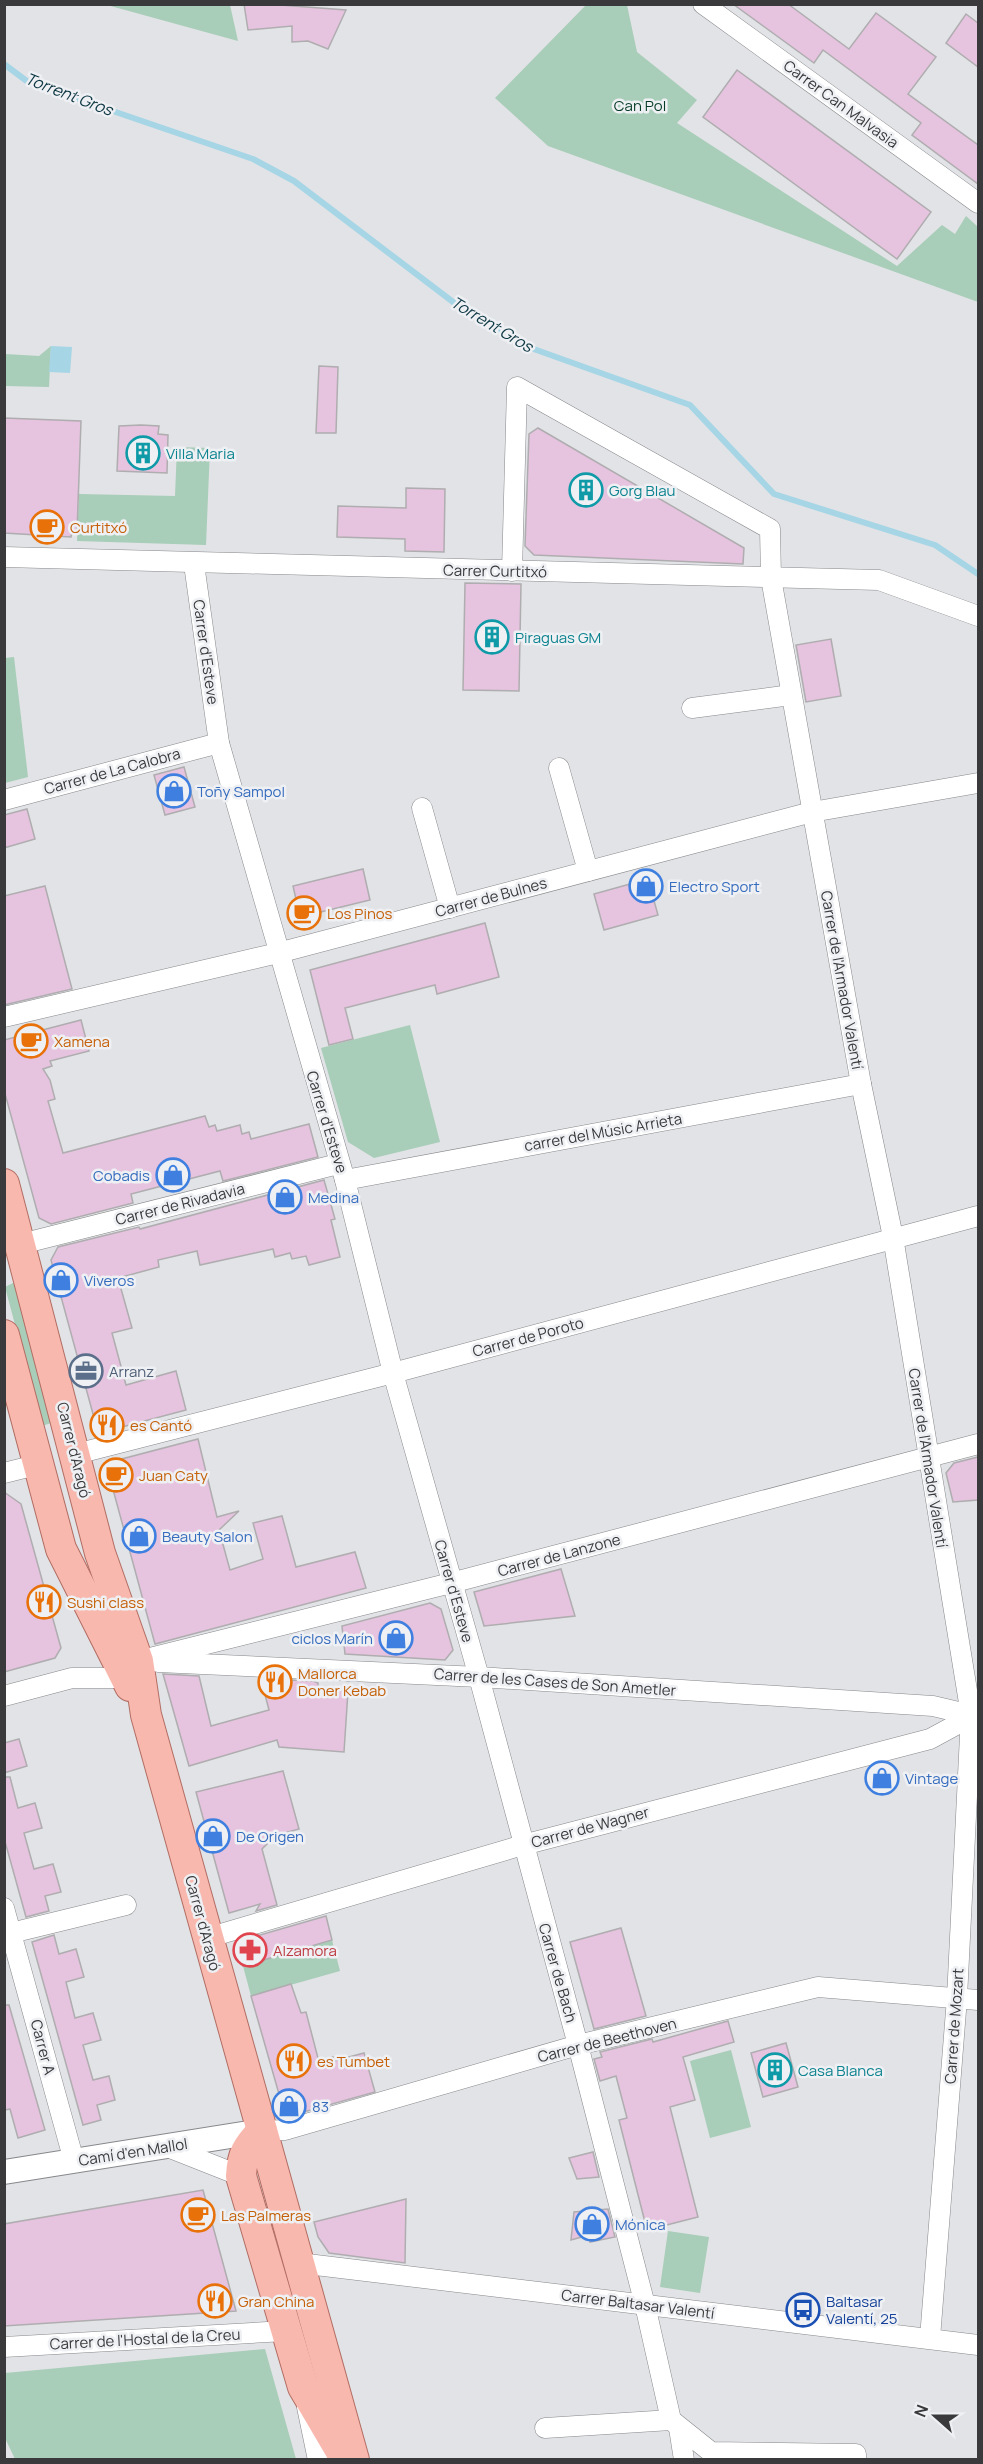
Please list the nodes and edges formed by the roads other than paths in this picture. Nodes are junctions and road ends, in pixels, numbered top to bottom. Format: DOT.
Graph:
graph roads {
  1 [pos="703,4"];
  2 [pos="978,203"];
  3 [pos="4,557"];
  4 [pos="194,564"];
  5 [pos="512,572"];
  6 [pos="771,578"];
  7 [pos="978,615"];
  8 [pos="792,695"];
  9 [pos="692,708"];
  10 [pos="219,743"];
  11 [pos="559,768"];
  12 [pos="978,783"];
  13 [pos="4,800"];
  14 [pos="422,808"];
  15 [pos="812,812"];
  16 [pos="588,871"];
  17 [pos="450,908"];
  18 [pos="278,953"];
  19 [pos="4,1017"];
  20 [pos="861,1084"];
  21 [pos="342,1172"];
  22 [pos="4,1184"];
  23 [pos="978,1216"];
  24 [pos="893,1238"];
  25 [pos="13,1246"];
  26 [pos="4,1335"];
  27 [pos="393,1373"];
  28 [pos="978,1444"];
  29 [pos="76,1454"];
  30 [pos="928,1457"];
  31 [pos="40,1464"];
  32 [pos="4,1473"];
  33 [pos="451,1583"];
  34 [pos="132,1669"];
  35 [pos="479,1677"];
  36 [pos="4,1696"];
  37 [pos="975,1714"];
  38 [pos="523,1845"];
  39 [pos="126,1905"];
  40 [pos="4,1908"];
  41 [pos="11,1933"];
  42 [pos="207,1938"];
  43 [pos="957,1998"];
  44 [pos="978,2000"];
  45 [pos="578,2045"];
  46 [pos="262,2131"];
  47 [pos="165,2146"];
  48 [pos="74,2161"];
  49 [pos="4,2172"];
  50 [pos="241,2176"];
  51 [pos="298,2263"];
  52 [pos="645,2305"];
  53 [pos="285,2331"];
  54 [pos="930,2338"];
  55 [pos="978,2345"];
  56 [pos="4,2347"];
  57 [pos="303,2387"];
  58 [pos="675,2424"];
  59 [pos="545,2428"];
  60 [pos="318,2460"];
  61 [pos="345,2460"];
  62 [pos="354,2460"];
  63 [pos="684,2460"];
  64 [pos="856,2460"];
  1 -- 2 [label="street, Carrer Can Malvasia"];
  3 -- 4 [label="street, Carrer Curtitxó"];
  4 -- 5 [label="street, Carrer Curtitxó"];
  4 -- 10 [label="street, Carrer d'Esteve"];
  5 -- 6 [label="street, Carrer Curtitxó"];
  5 -- 6 [label="street, Carrer de l'Armador Valentí"];
  6 -- 7 [label="street, Carrer Curtitxó"];
  6 -- 8 [label="street, Carrer de l'Armador Valentí"];
  8 -- 9 [label="street"];
  8 -- 15 [label="street, Carrer de l'Armador Valentí"];
  10 -- 13 [label="street, Carrer de La Calobra"];
  10 -- 18 [label="street, Carrer d'Esteve"];
  11 -- 16 [label="street"];
  12 -- 15 [label="street, Carrer de Bulnes"];
  14 -- 17 [label="street"];
  15 -- 16 [label="street, Carrer de Bulnes"];
  15 -- 20 [label="street, Carrer de l'Armador Valentí"];
  16 -- 17 [label="street, Carrer de Bulnes"];
  17 -- 18 [label="street, Carrer de Bulnes"];
  18 -- 19 [label="street, Carrer de Bulnes"];
  18 -- 21 [label="street, Carrer d'Esteve"];
  20 -- 21 [label="street, carrer del Músic Arrieta"];
  20 -- 24 [label="street, Carrer de l'Armador Valentí"];
  21 -- 25 [label="street, Carrer de Rivadavia"];
  21 -- 27 [label="street, Carrer d'Esteve"];
  22 -- 25 [label="main road, Carrer d'Aragó"];
  23 -- 24 [label="street, Carrer de Poroto"];
  24 -- 27 [label="street, Carrer de Poroto"];
  24 -- 30 [label="street, Carrer de l'Armador Valentí"];
  25 -- 29 [label="main road, Carrer d'Aragó"];
  26 -- 31 [label="main road"];
  27 -- 29 [label="street, Carrer de Poroto"];
  27 -- 33 [label="street, Carrer d'Esteve"];
  28 -- 30 [label="street, Carrer de Lanzone"];
  29 -- 31 [label="main road"];
  29 -- 34 [label="main road, Carrer d'Aragó"];
  30 -- 33 [label="street, Carrer de Lanzone"];
  30 -- 37 [label="street, Carrer de l'Armador Valentí"];
  31 -- 32 [label="street"];
  31 -- 34 [label="main road"];
  33 -- 34 [label="street, Carrer de Lanzone"];
  33 -- 35 [label="street, Carrer d'Esteve"];
  34 -- 35 [label="street, Carrer de les Cases de Son Ametler"];
  34 -- 36 [label="street"];
  34 -- 42 [label="main road, Carrer d'Aragó"];
  35 -- 37 [label="street, Carrer de les Cases de Son Ametler"];
  35 -- 38 [label="street, Carrer de Bach"];
  37 -- 38 [label="street, Carrer de Wagner"];
  37 -- 43 [label="street, Carrer de Mozart"];
  38 -- 42 [label="street, Carrer de Wagner"];
  38 -- 45 [label="street, Carrer de Bach"];
  39 -- 41 [label="street"];
  40 -- 41 [label="street, Carrer A"];
  41 -- 48 [label="street, Carrer A"];
  42 -- 46 [label="main road, Carrer d'Aragó"];
  43 -- 44 [label="street, Carrer de Beethoven"];
  43 -- 45 [label="street, Carrer de Beethoven"];
  43 -- 54 [label="street, Carrer de Mozart"];
  45 -- 46 [label="street, Carrer de Beethoven"];
  45 -- 52 [label="street, Carrer de Bach"];
  46 -- 47 [label="street, Camí d'en Mallol"];
  46 -- 50 [label="main road"];
  46 -- 51 [label="main road, Carrer d'Aragó"];
  47 -- 48 [label="street, Camí d'en Mallol"];
  47 -- 50 [label="street"];
  48 -- 49 [label="street, Camí d'en Mallol"];
  50 -- 53 [label="main road"];
  51 -- 52 [label="street, Carrer Baltasar Valentí"];
  51 -- 62 [label="main road, Carrer d'Aragó"];
  52 -- 54 [label="street, Carrer Baltasar Valentí"];
  52 -- 58 [label="street, Carrer de Bach"];
  53 -- 56 [label="street, Carrer de l'Hostal de la Creu"];
  53 -- 57 [label="main road"];
  54 -- 55 [label="street, Carrer Baltasar Valentí"];
  57 -- 60 [label="street"];
  57 -- 61 [label="main road"];
  58 -- 59 [label="street"];
  58 -- 63 [label="street, Carrer de Bach"];
  58 -- 64 [label="street"];
}
